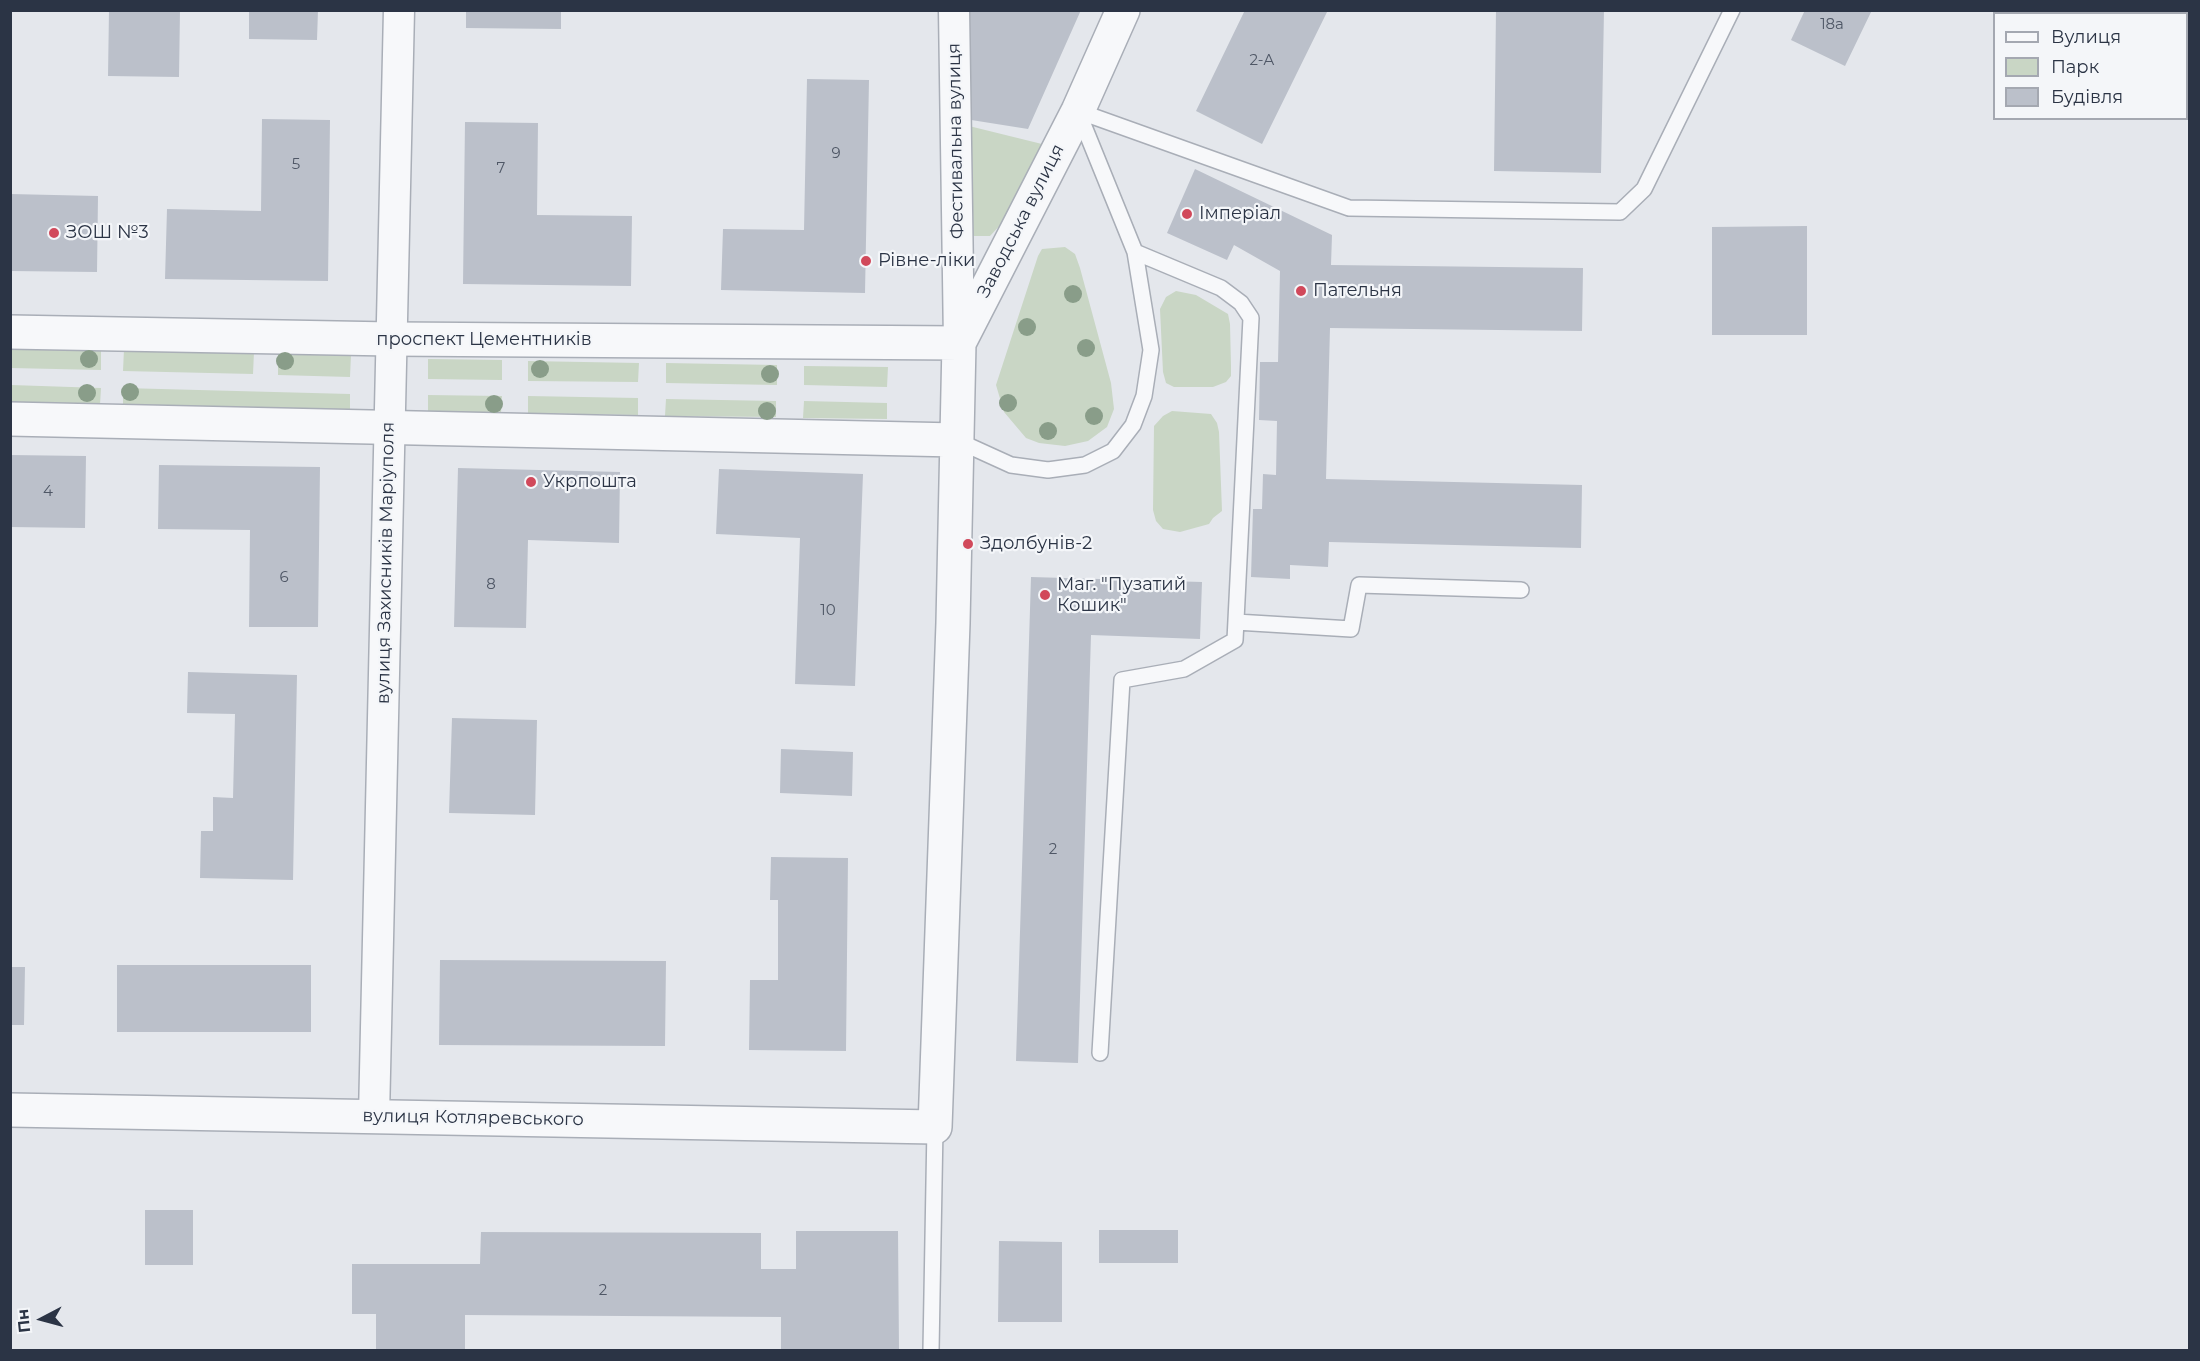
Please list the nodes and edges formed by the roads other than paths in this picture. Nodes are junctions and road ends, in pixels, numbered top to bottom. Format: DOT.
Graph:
graph roads {
  1 [pos="399,10"];
  2 [pos="954,10"];
  3 [pos="1123,10"];
  4 [pos="1732,10"];
  5 [pos="1078,111"];
  6 [pos="1135,252"];
  7 [pos="10,332"];
  8 [pos="391,339"];
  9 [pos="958,343"];
  10 [pos="10,419"];
  11 [pos="388,429"];
  12 [pos="956,440"];
  13 [pos="1521,590"];
  14 [pos="1236,622"];
  15 [pos="1100,1053"];
  16 [pos="10,1110"];
  17 [pos="374,1116"];
  18 [pos="935,1127"];
  19 [pos="931,1350"];
  1 -- 8 [label="street, вулиця Захисників Маріуполя"];
  2 -- 9 [label="street, Фестивальна вулиця"];
  3 -- 5 [label="street, Заводська вулиця"];
  4 -- 5 [label="lane"];
  5 -- 6 [label="lane"];
  5 -- 9 [label="street, Заводська вулиця"];
  6 -- 12 [label="lane"];
  6 -- 14 [label="lane"];
  7 -- 8 [label="street, проспект Цементників"];
  8 -- 9 [label="street, проспект Цементників"];
  8 -- 11 [label="street, вулиця Захисників Маріуполя"];
  9 -- 12 [label="street, Заводська вулиця"];
  10 -- 11 [label="street"];
  11 -- 12 [label="street"];
  11 -- 17 [label="street, вулиця Захисників Маріуполя"];
  12 -- 18 [label="street, Заводська вулиця"];
  13 -- 14 [label="lane"];
  14 -- 15 [label="lane"];
  16 -- 17 [label="street, вулиця Котляревського"];
  17 -- 18 [label="street, вулиця Котляревського"];
  18 -- 19 [label="lane"];
}
